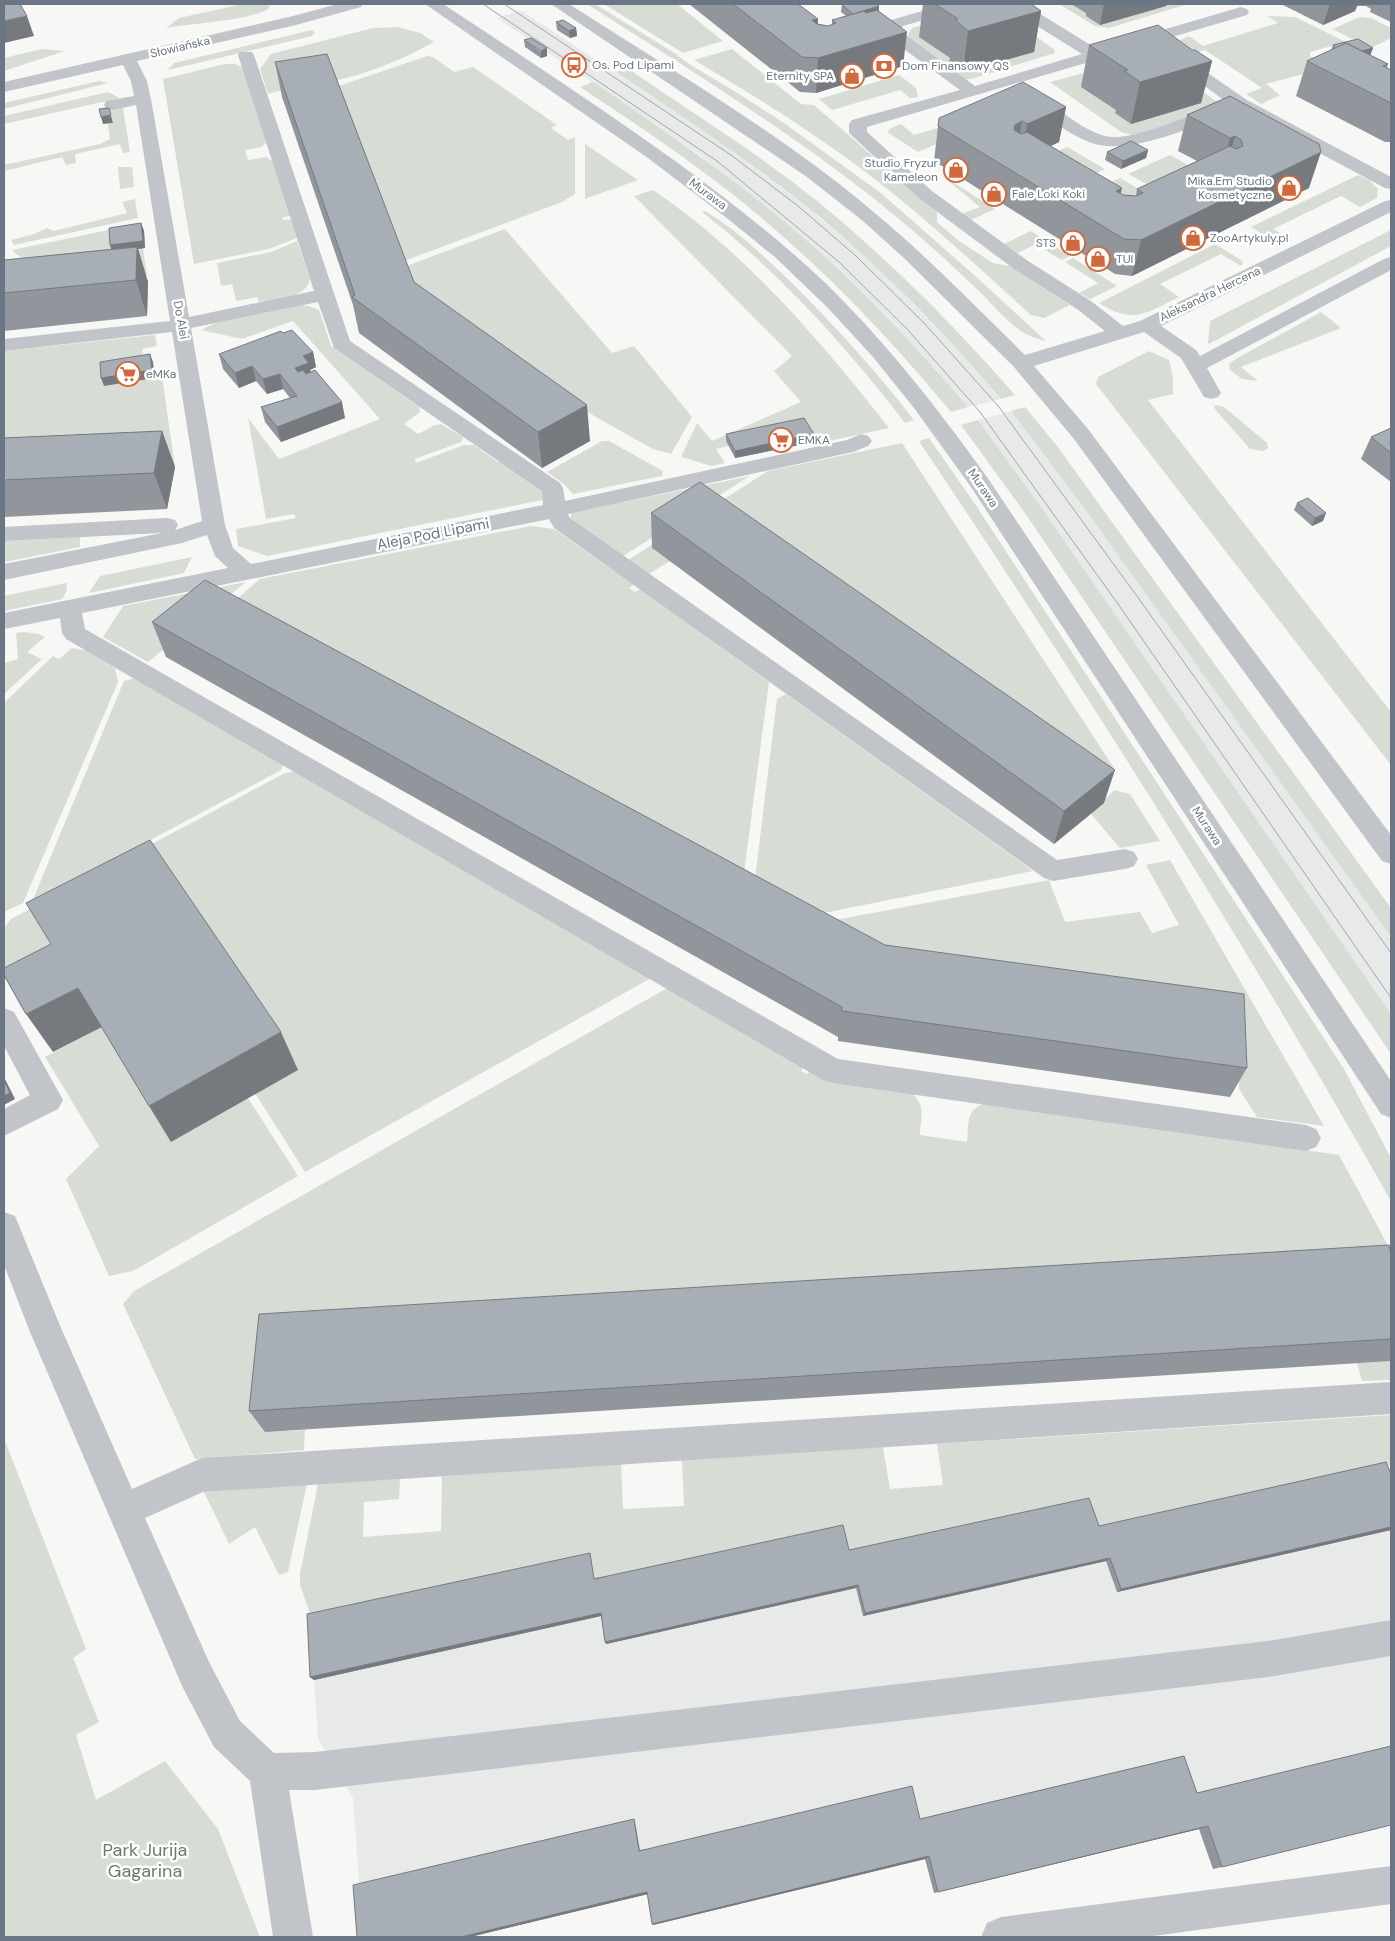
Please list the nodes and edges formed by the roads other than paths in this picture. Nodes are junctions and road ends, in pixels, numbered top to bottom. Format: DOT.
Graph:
graph roads {
  1 [pos="355,4"];
  2 [pos="433,4"];
  3 [pos="559,4"];
  4 [pos="962,4"];
  5 [pos="1014,4"];
  6 [pos="1223,4"];
  7 [pos="1134,43"];
  8 [pos="246,55"];
  9 [pos="1095,55"];
  10 [pos="128,59"];
  11 [pos="1009,82"];
  12 [pos="4,87"];
  13 [pos="973,92"];
  14 [pos="143,99"];
  15 [pos="1241,104"];
  16 [pos="112,105"];
  17 [pos="1391,184"];
  18 [pos="1391,205"];
  19 [pos="1391,263"];
  20 [pos="325,295"];
  21 [pos="182,324"];
  22 [pos="1147,325"];
  23 [pos="1120,333"];
  24 [pos="4,345"];
  25 [pos="1021,363"];
  26 [pos="1196,366"];
  27 [pos="1211,393"];
  28 [pos="861,441"];
  29 [pos="555,510"];
  30 [pos="214,524"];
  31 [pos="4,534"];
  32 [pos="4,572"];
  33 [pos="246,572"];
  34 [pos="70,608"];
  35 [pos="4,621"];
  36 [pos="1391,854"];
  37 [pos="1125,859"];
  38 [pos="4,1020"];
  39 [pos="1391,1105"];
  40 [pos="4,1123"];
  41 [pos="1306,1138"];
  42 [pos="4,1226"];
  43 [pos="1391,1398"];
  44 [pos="124,1510"];
  45 [pos="1391,1638"];
  46 [pos="267,1772"];
  47 [pos="1391,1885"];
  48 [pos="293,1937"];
  49 [pos="1001,1937"];
  1 -- 10 [label="street, Słowiańska"];
  2 -- 39 [label="street, Murawa"];
  3 -- 25 [label="street"];
  4 -- 13 [label="street"];
  5 -- 9 [label="street"];
  6 -- 7 [label="street"];
  7 -- 9 [label="street"];
  7 -- 15 [label="street"];
  8 -- 20 [label="street"];
  9 -- 11 [label="street"];
  10 -- 12 [label="street, Słowiańska"];
  10 -- 14 [label="street, Do Alei"];
  11 -- 13 [label="street"];
  11 -- 15 [label="street"];
  13 -- 23 [label="street"];
  14 -- 16 [label="street"];
  14 -- 21 [label="street, Do Alei"];
  15 -- 17 [label="street"];
  18 -- 22 [label="street, Aleksandra Hercena"];
  19 -- 26 [label="street"];
  20 -- 21 [label="street"];
  20 -- 29 [label="street"];
  21 -- 24 [label="street"];
  21 -- 30 [label="street, Do Alei"];
  22 -- 23 [label="street, Aleksandra Hercena"];
  22 -- 26 [label="street"];
  23 -- 25 [label="street, Aleksandra Hercena"];
  25 -- 36 [label="street"];
  26 -- 27 [label="street"];
  28 -- 29 [label="street, Aleja Pod Lipami"];
  29 -- 33 [label="street, Aleja Pod Lipami"];
  29 -- 37 [label="street"];
  30 -- 31 [label="street"];
  30 -- 32 [label="street"];
  30 -- 33 [label="street, Do Alei"];
  33 -- 34 [label="street, Aleja Pod Lipami"];
  34 -- 35 [label="street, Aleja Pod Lipami"];
  34 -- 41 [label="street"];
  38 -- 40 [label="street"];
  42 -- 44 [label="street"];
  43 -- 44 [label="street"];
  44 -- 46 [label="street"];
  45 -- 46 [label="street"];
  46 -- 48 [label="street"];
  47 -- 49 [label="street"];
}
